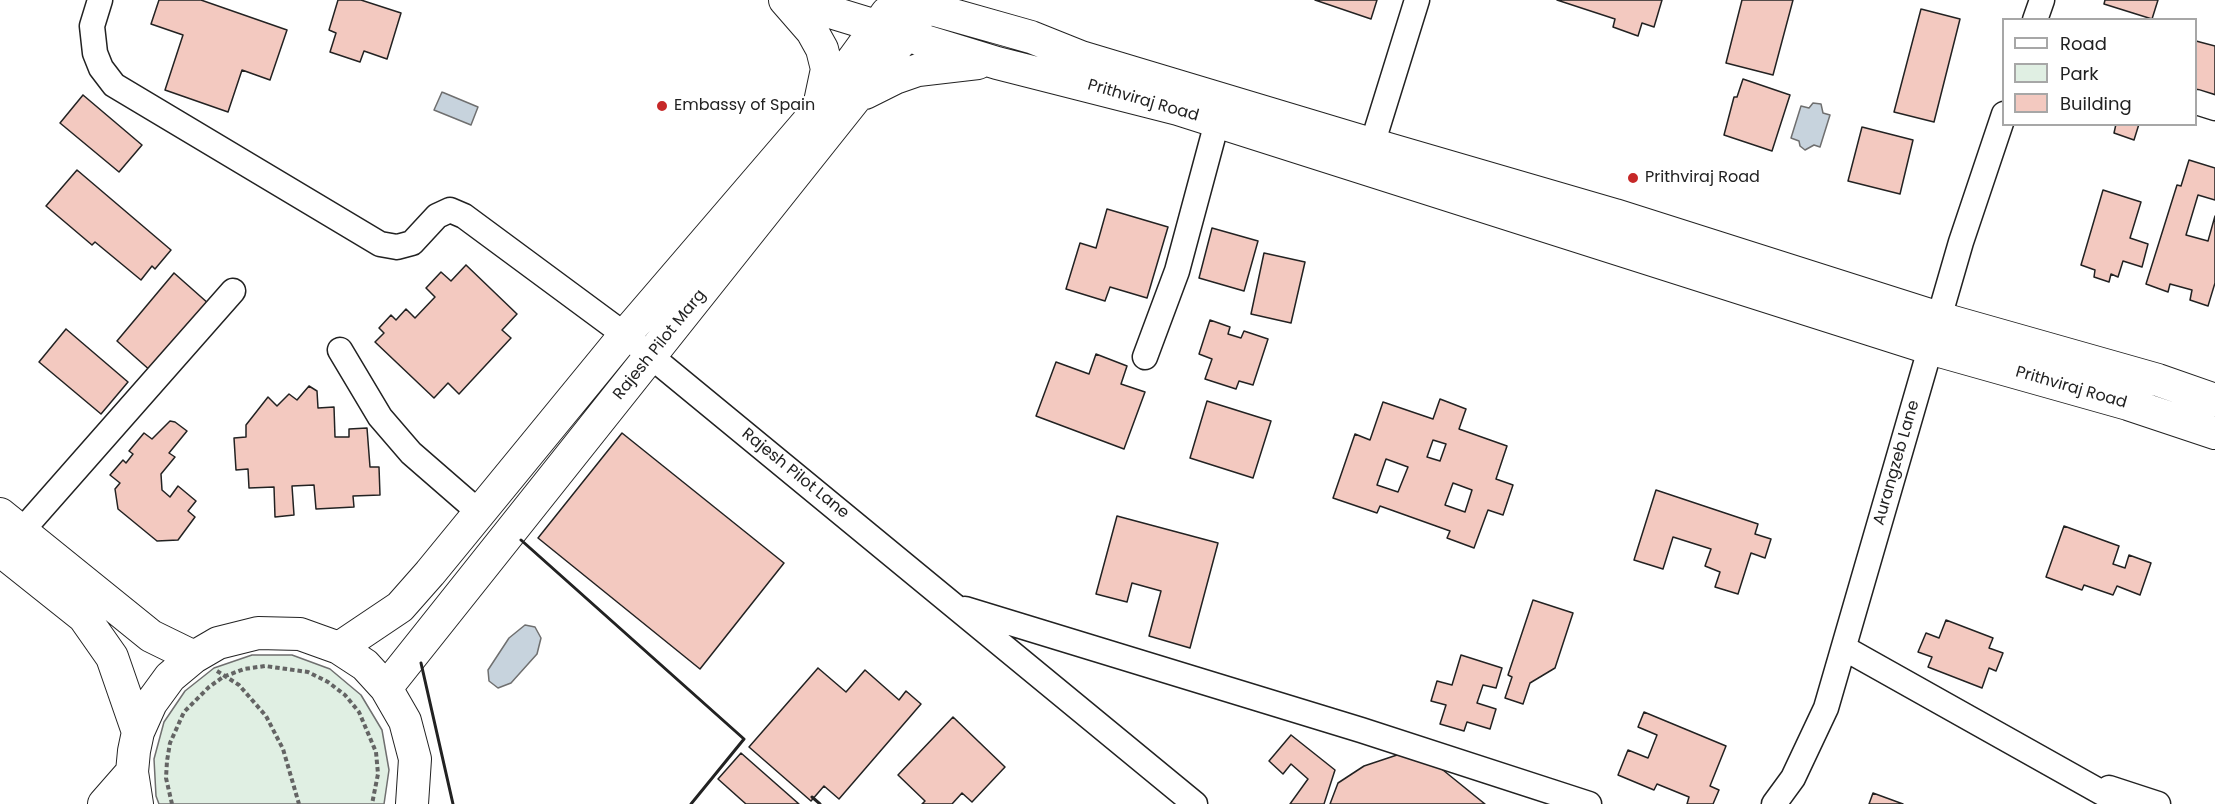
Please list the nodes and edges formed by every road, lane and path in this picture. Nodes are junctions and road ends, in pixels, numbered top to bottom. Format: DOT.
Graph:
graph roads {
  1 [pos="100,0"];
  2 [pos="785,0"];
  3 [pos="791,0"];
  4 [pos="983,0"];
  5 [pos="1418,0"];
  6 [pos="2042,0"];
  7 [pos="913,2"];
  8 [pos="2036,18"];
  9 [pos="877,28"];
  10 [pos="907,37"];
  11 [pos="1031,37"];
  12 [pos="997,63"];
  13 [pos="2197,102"];
  14 [pos="853,104"];
  15 [pos="2215,108"];
  16 [pos="2002,120"];
  17 [pos="1217,122"];
  18 [pos="807,123"];
  19 [pos="1368,157"];
  20 [pos="233,291"];
  21 [pos="1939,318"];
  22 [pos="625,335"];
  23 [pos="1929,348"];
  24 [pos="340,351"];
  25 [pos="651,356"];
  26 [pos="1145,357"];
  27 [pos="2215,400"];
  28 [pos="2215,433"];
  29 [pos="480,513"];
  30 [pos="6,537"];
  31 [pos="954,605"];
  32 [pos="339,648"];
  33 [pos="1844,648"];
  34 [pos="206,650"];
  35 [pos="224,677"];
  36 [pos="386,687"];
  37 [pos="138,732"];
  38 [pos="132,772"];
  39 [pos="2073,776"];
  40 [pos="104,804"];
  41 [pos="137,804"];
  42 [pos="172,804"];
  43 [pos="299,804"];
  44 [pos="372,804"];
  45 [pos="412,804"];
  46 [pos="1195,804"];
  47 [pos="1589,804"];
  48 [pos="1774,804"];
  49 [pos="2122,804"];
  50 [pos="2158,804"];
  1 -- 22 [label="street, Rajesh Pilot Lane"];
  2 -- 18 [label="main road"];
  3 -- 9 [label="main road, Prithviraj Road"];
  4 -- 11 [label="main road"];
  5 -- 19 [label="street"];
  6 -- 8 [label="street"];
  7 -- 9 [label="main road, Rajesh Pilot Marg"];
  7 -- 10 [label="main road, Rajesh Pilot Marg"];
  7 -- 11 [label="main road, Prithviraj Road"];
  9 -- 10 [label="main road, Prithviraj Road"];
  9 -- 18 [label="main road, Rajesh Pilot Marg"];
  10 -- 12 [label="main road, Prithviraj Road"];
  10 -- 14 [label="main road, Rajesh Pilot Marg"];
  11 -- 19 [label="main road, Prithviraj Road"];
  12 -- 14 [label="main road"];
  12 -- 17 [label="main road, Prithviraj Road"];
  13 -- 15 [label="street"];
  14 -- 25 [label="main road, Rajesh Pilot Marg"];
  16 -- 21 [label="street, Aurangzeb Lane"];
  17 -- 19 [label="main road, Prithviraj Road"];
  17 -- 26 [label="street"];
  18 -- 22 [label="main road, Rajesh Pilot Marg"];
  19 -- 21 [label="main road, Prithviraj Road"];
  19 -- 23 [label="main road, Prithviraj Road"];
  20 -- 30 [label="street"];
  21 -- 23 [label="street, Aurangzeb Lane"];
  21 -- 27 [label="main road, Prithviraj Road"];
  22 -- 25 [label="street, Rajesh Pilot Lane"];
  22 -- 29 [label="main road, Rajesh Pilot Marg"];
  23 -- 28 [label="main road, Prithviraj Road"];
  23 -- 33 [label="street, Aurangzeb Lane"];
  24 -- 29 [label="street"];
  25 -- 31 [label="street, Rajesh Pilot Lane"];
  25 -- 36 [label="main road, Rajesh Pilot Marg"];
  29 -- 32 [label="main road, Rajesh Pilot Marg"];
  30 -- 34 [label="main road"];
  30 -- 37 [label="main road"];
  31 -- 46 [label="street, Rajesh Pilot Lane"];
  31 -- 47 [label="street"];
  32 -- 34 [label="main road"];
  32 -- 36 [label="main road"];
  33 -- 39 [label="street"];
  33 -- 48 [label="street, Aurangzeb Lane"];
  34 -- 35 [label="path"];
  34 -- 37 [label="main road"];
  35 -- 42 [label="path"];
  35 -- 43 [label="path"];
  35 -- 44 [label="path"];
  36 -- 45 [label="main road"];
  37 -- 38 [label="main road"];
  38 -- 40 [label="main road"];
  38 -- 41 [label="main road"];
  39 -- 49 [label="street"];
  39 -- 50 [label="street"];
}
